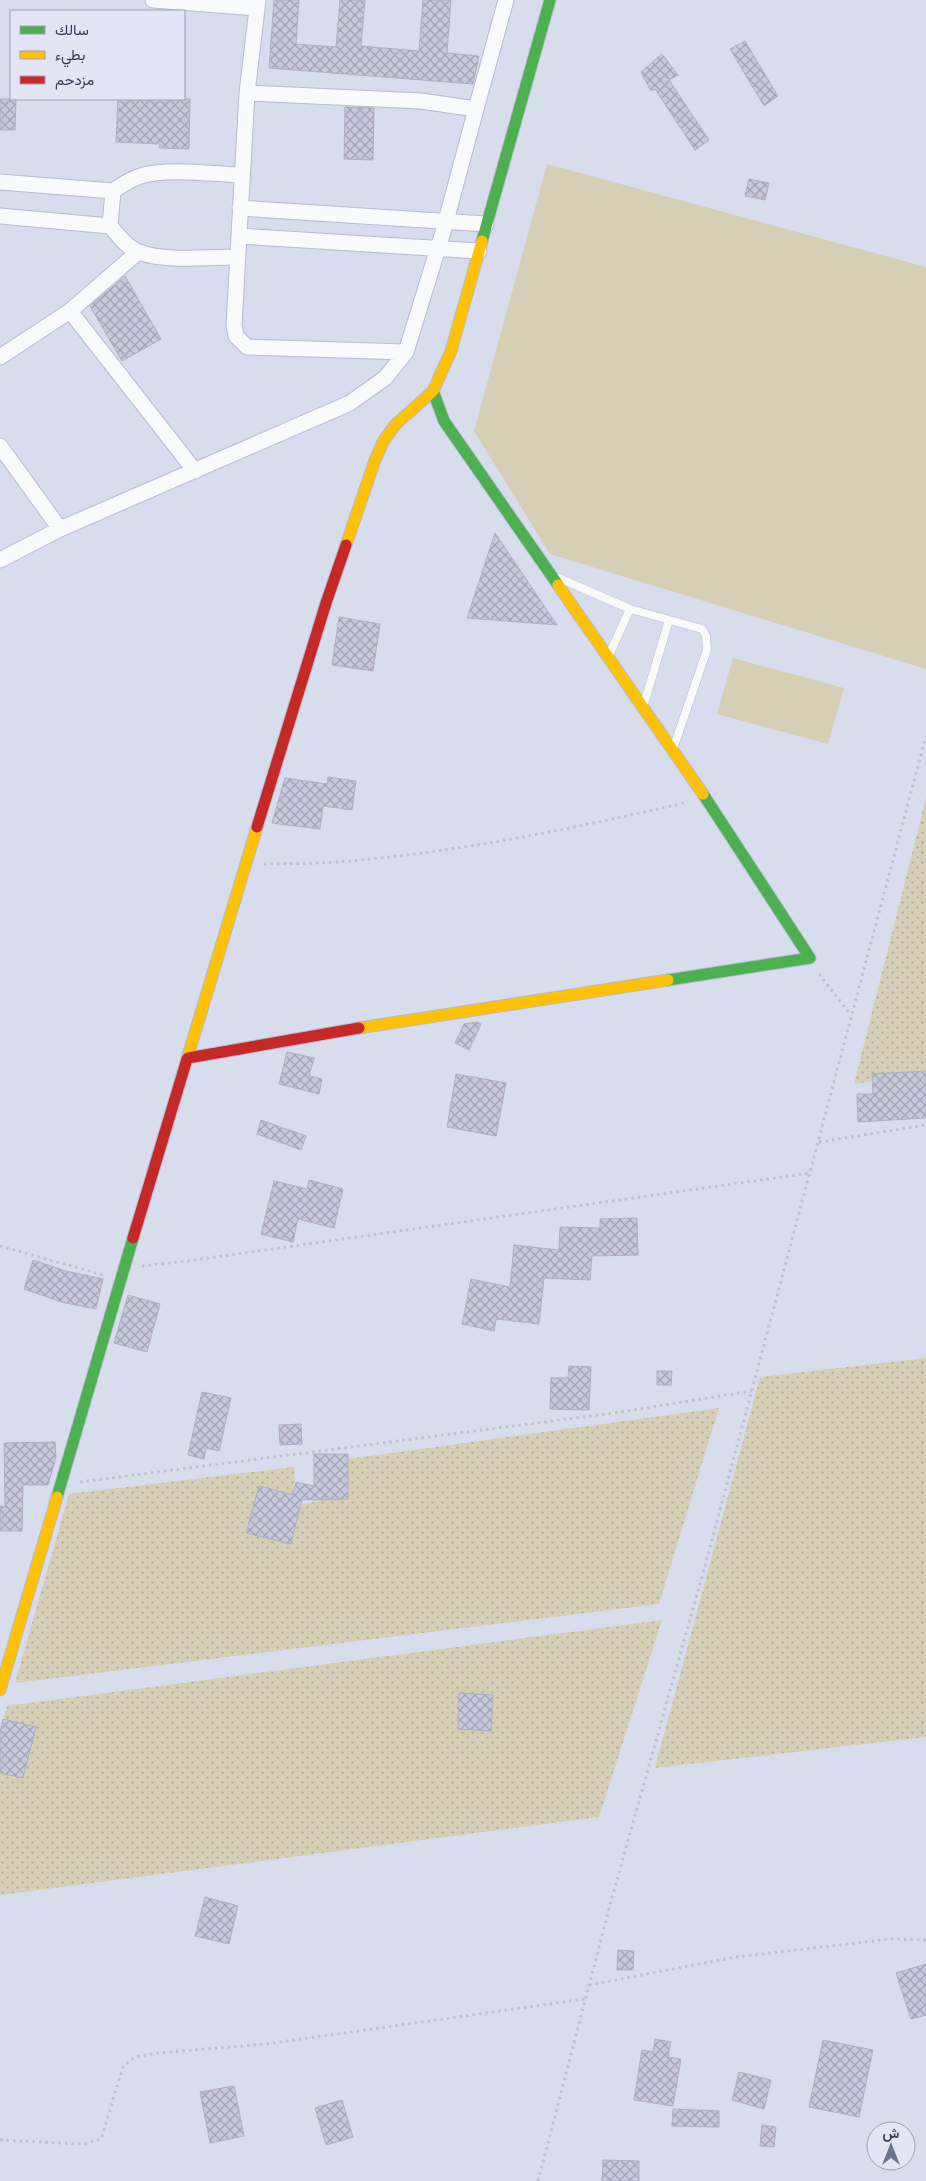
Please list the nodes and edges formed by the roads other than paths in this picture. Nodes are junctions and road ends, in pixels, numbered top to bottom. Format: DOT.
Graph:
graph roads {
  1 [pos="153,0"];
  2 [pos="506,0"];
  3 [pos="550,0"];
  4 [pos="257,4"];
  5 [pos="247,93"];
  6 [pos="476,109"];
  7 [pos="242,175"];
  8 [pos="0,182"];
  9 [pos="113,191"];
  10 [pos="240,208"];
  11 [pos="0,216"];
  12 [pos="446,222"];
  13 [pos="486,224"];
  14 [pos="110,226"];
  15 [pos="239,236"];
  16 [pos="439,247"];
  17 [pos="479,250"];
  18 [pos="138,252"];
  19 [pos="237,258"];
  20 [pos="70,310"];
  21 [pos="406,352"];
  22 [pos="0,357"];
  23 [pos="433,391"];
  24 [pos="0,446"];
  25 [pos="195,471"];
  26 [pos="60,529"];
  27 [pos="0,560"];
  28 [pos="552,575"];
  29 [pos="630,609"];
  30 [pos="669,620"];
  31 [pos="608,657"];
  32 [pos="643,706"];
  33 [pos="674,749"];
  34 [pos="188,1058"];
  35 [pos="0,1690"];
  1 -- 4 [label="street"];
  2 -- 6 [label="street"];
  3 -- 13 [label="street"];
  4 -- 5 [label="street"];
  5 -- 6 [label="street"];
  5 -- 7 [label="street"];
  6 -- 12 [label="street"];
  7 -- 9 [label="street"];
  7 -- 10 [label="street"];
  8 -- 9 [label="street"];
  9 -- 14 [label="street"];
  10 -- 12 [label="street"];
  10 -- 15 [label="street"];
  11 -- 14 [label="street"];
  12 -- 13 [label="street"];
  12 -- 16 [label="street"];
  13 -- 17 [label="street"];
  14 -- 18 [label="street"];
  15 -- 16 [label="street"];
  15 -- 19 [label="street"];
  16 -- 17 [label="street"];
  16 -- 21 [label="street"];
  17 -- 23 [label="street"];
  18 -- 19 [label="street"];
  18 -- 20 [label="street"];
  19 -- 21 [label="street"];
  20 -- 22 [label="street"];
  20 -- 25 [label="street"];
  21 -- 25 [label="street"];
  23 -- 28 [label="street"];
  23 -- 34 [label="street"];
  24 -- 26 [label="street"];
  25 -- 26 [label="street"];
  26 -- 27 [label="street"];
  28 -- 29 [label="lane"];
  28 -- 31 [label="street"];
  29 -- 30 [label="lane"];
  29 -- 31 [label="lane"];
  30 -- 32 [label="lane"];
  30 -- 33 [label="lane"];
  31 -- 32 [label="street"];
  32 -- 33 [label="street"];
  33 -- 34 [label="street"];
  34 -- 35 [label="street"];
}
